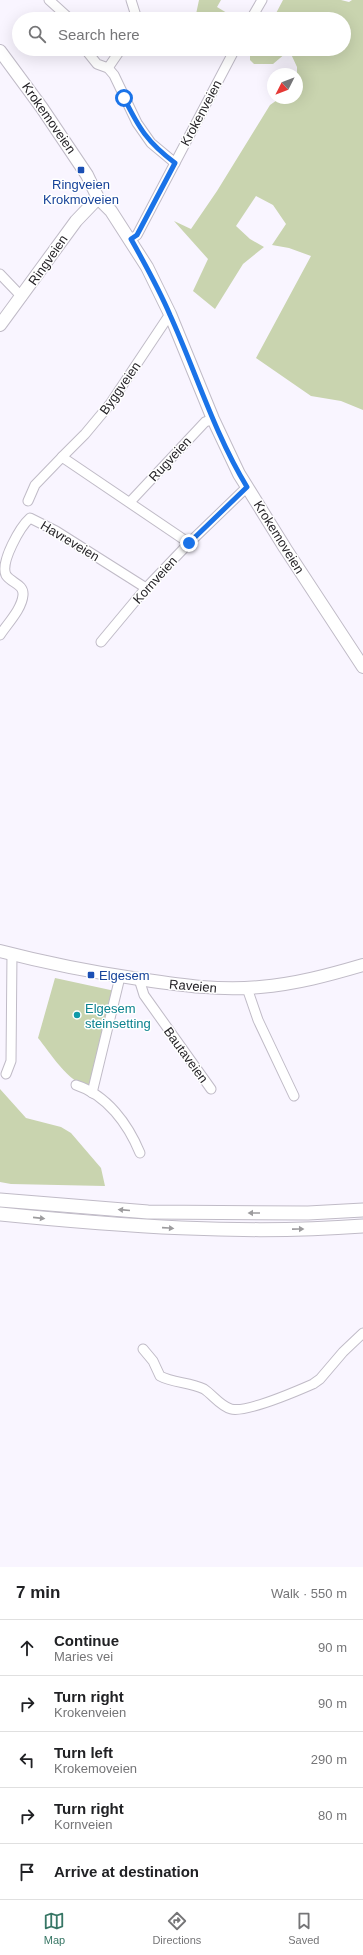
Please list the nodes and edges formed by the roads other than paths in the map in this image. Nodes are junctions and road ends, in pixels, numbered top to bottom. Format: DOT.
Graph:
graph roads {
  1 [pos="49,0"];
  2 [pos="131,0"];
  3 [pos="262,0"];
  4 [pos="62,12"];
  5 [pos="135,12"];
  6 [pos="255,12"];
  7 [pos="0,51"];
  8 [pos="91,56"];
  9 [pos="116,56"];
  10 [pos="231,56"];
  11 [pos="108,68"];
  12 [pos="175,163"];
  13 [pos="98,198"];
  14 [pos="131,239"];
  15 [pos="0,274"];
  16 [pos="22,297"];
  17 [pos="170,314"];
  18 [pos="0,325"];
  19 [pos="213,419"];
  20 [pos="62,457"];
  21 [pos="247,487"];
  22 [pos="28,501"];
  23 [pos="130,502"];
  24 [pos="189,543"];
  25 [pos="146,588"];
  26 [pos="0,635"];
  27 [pos="101,642"];
  28 [pos="363,667"];
  29 [pos="6,952"];
  30 [pos="363,965"];
  31 [pos="120,976"];
  32 [pos="139,979"];
  33 [pos="247,988"];
  34 [pos="6,1074"];
  35 [pos="76,1085"];
  36 [pos="211,1089"];
  37 [pos="92,1093"];
  38 [pos="294,1096"];
  39 [pos="140,1153"];
  40 [pos="0,1200"];
  41 [pos="363,1210"];
  42 [pos="0,1214"];
  43 [pos="363,1226"];
  44 [pos="363,1333"];
  45 [pos="143,1349"];
  1 -- 4 [label="street"];
  2 -- 5 [label="street"];
  3 -- 6 [label="street"];
  7 -- 13 [label="main road, Krokemoveien"];
  8 -- 11 [label="street"];
  9 -- 11 [label="street"];
  10 -- 12 [label="street, Krokenveien"];
  11 -- 12 [label="street"];
  12 -- 14 [label="street, Krokenveien"];
  13 -- 14 [label="main road, Krokemoveien"];
  13 -- 16 [label="main road, Ringveien"];
  14 -- 17 [label="main road, Krokemoveien"];
  15 -- 16 [label="street"];
  16 -- 18 [label="main road, Ringveien"];
  17 -- 19 [label="main road, Krokemoveien"];
  17 -- 20 [label="street, Byggveien"];
  19 -- 21 [label="main road, Krokemoveien"];
  19 -- 23 [label="street, Rugveien"];
  20 -- 22 [label="street, Byggveien"];
  20 -- 23 [label="street"];
  21 -- 24 [label="street, Kornveien"];
  21 -- 28 [label="main road, Krokemoveien"];
  23 -- 24 [label="street"];
  24 -- 25 [label="street, Kornveien"];
  25 -- 26 [label="street, Havreveien"];
  25 -- 27 [label="street, Kornveien"];
  29 -- 31 [label="main road, Raveien"];
  29 -- 34 [label="street"];
  30 -- 33 [label="main road, Raveien"];
  31 -- 32 [label="main road, Raveien"];
  31 -- 37 [label="street"];
  32 -- 33 [label="main road, Raveien"];
  32 -- 36 [label="street, Bautaveien"];
  33 -- 38 [label="street"];
  35 -- 37 [label="street"];
  37 -- 39 [label="street"];
  41 -- 40 [label="highway, one-way"];
  42 -- 43 [label="highway, one-way"];
  44 -- 45 [label="street"];
}
